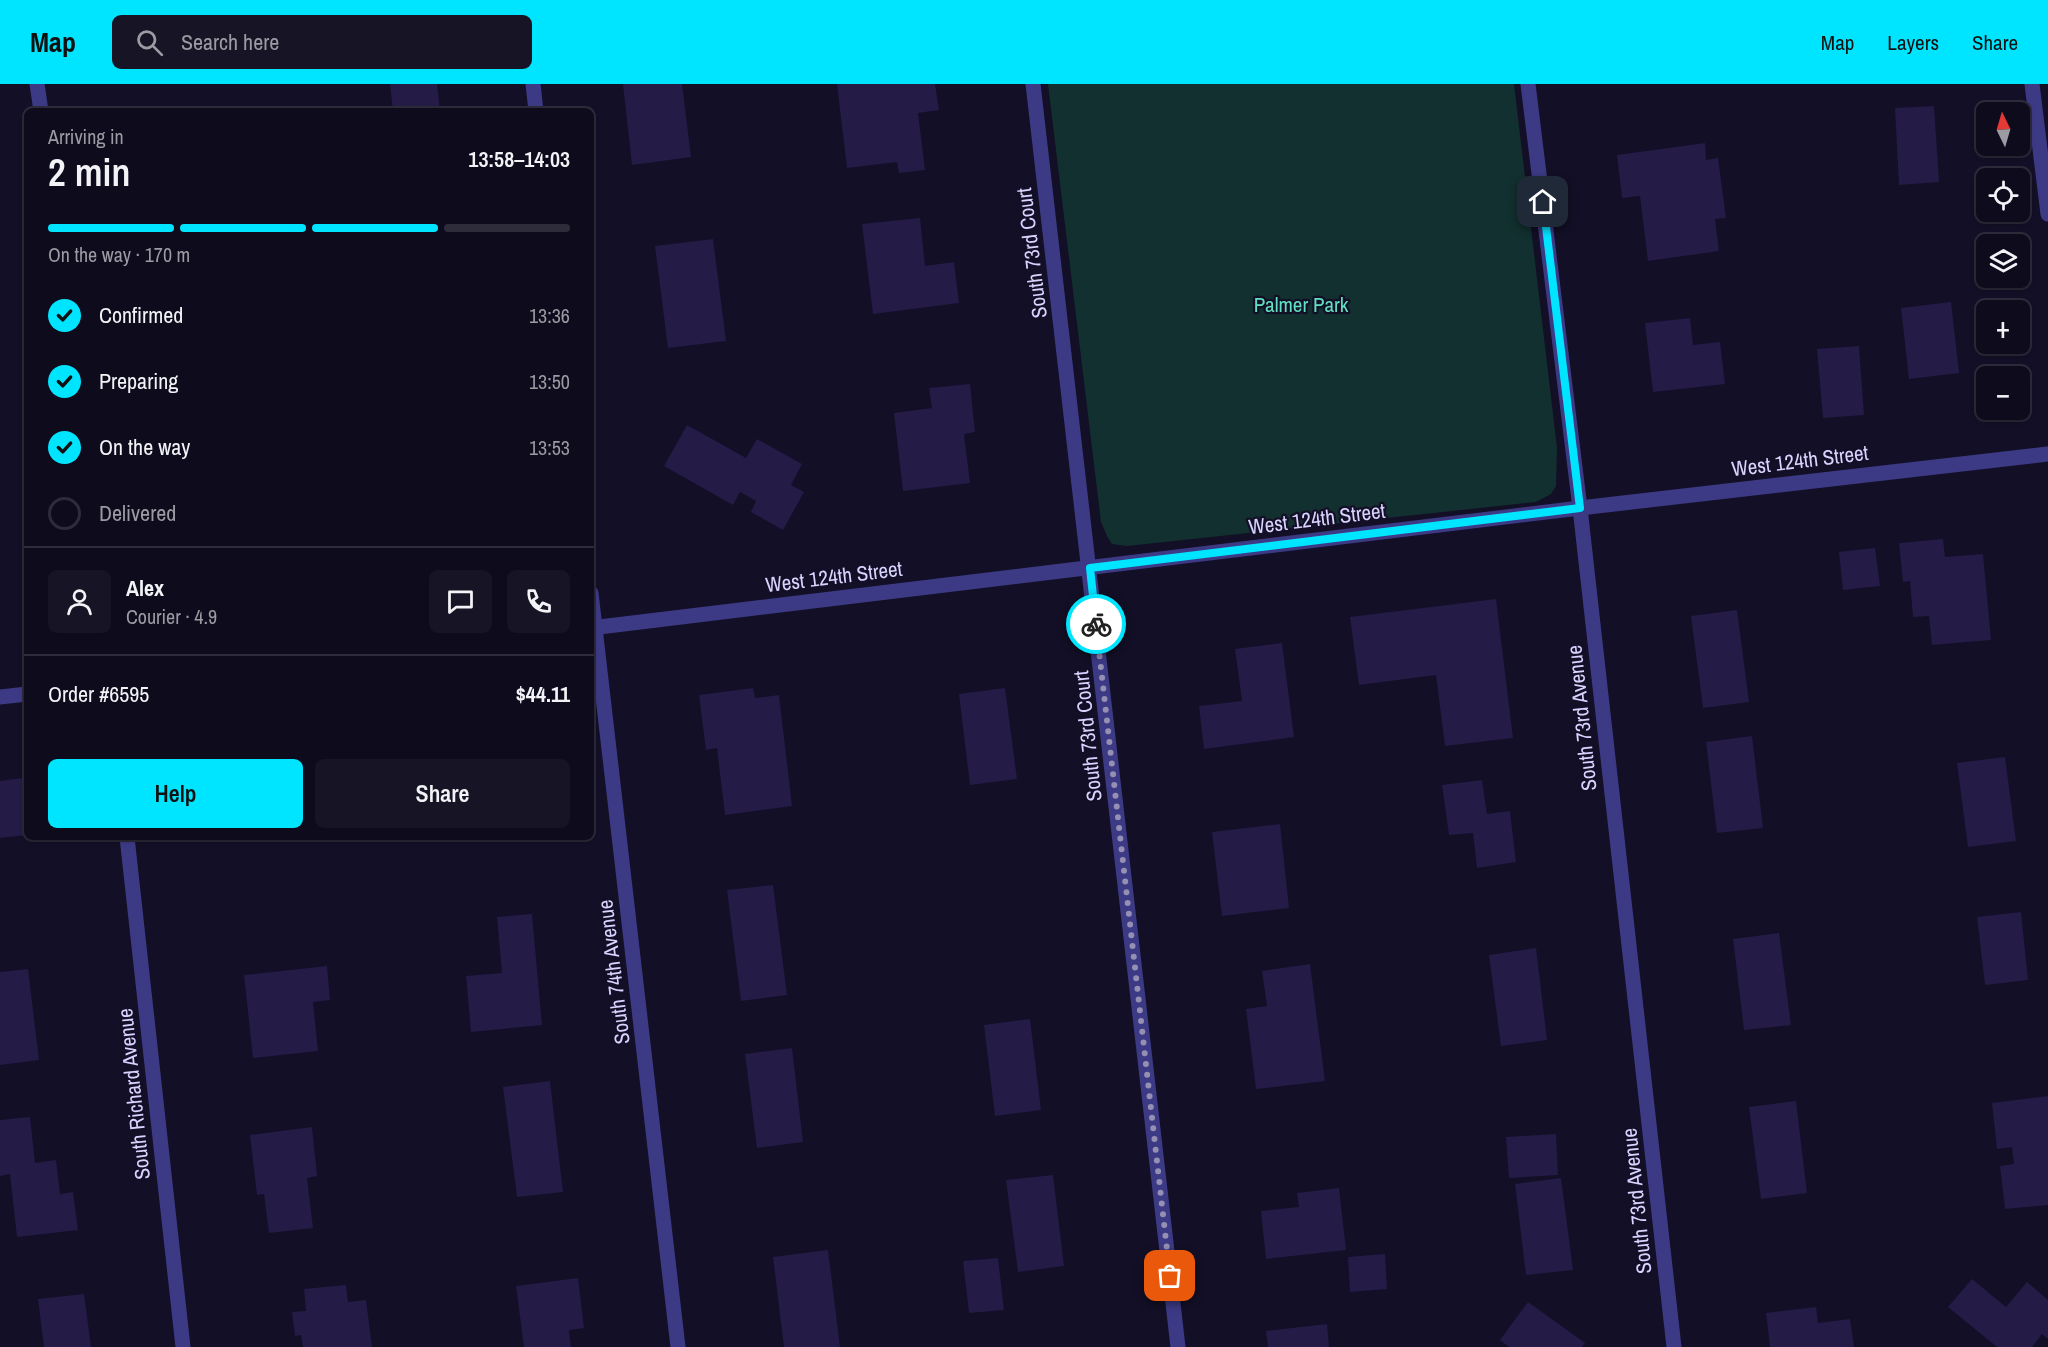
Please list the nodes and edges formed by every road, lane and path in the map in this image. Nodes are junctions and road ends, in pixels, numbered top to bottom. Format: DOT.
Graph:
graph roads {
  1 [pos="38,84"];
  2 [pos="533,84"];
  3 [pos="1033,84"];
  4 [pos="1528,84"];
  5 [pos="2032,84"];
  6 [pos="41,108"];
  7 [pos="536,108"];
  8 [pos="2048,214"];
  9 [pos="2048,454"];
  10 [pos="1580,508"];
  11 [pos="1090,568"];
  12 [pos="594,627"];
  13 [pos="594,635"];
  14 [pos="24,694"];
  15 [pos="0,697"];
  16 [pos="127,840"];
  17 [pos="183,1347"];
  18 [pos="678,1347"];
  19 [pos="1178,1347"];
  20 [pos="1674,1347"];
  1 -- 6 [label="street"];
  2 -- 7 [label="street"];
  3 -- 11 [label="street, South 73rd Court"];
  4 -- 10 [label="street, South 73rd Avenue"];
  5 -- 8 [label="street"];
  9 -- 10 [label="street, West 124th Street"];
  10 -- 11 [label="street, West 124th Street"];
  10 -- 20 [label="street, South 73rd Avenue"];
  11 -- 12 [label="street, West 124th Street"];
  11 -- 19 [label="street, South 73rd Court"];
  13 -- 18 [label="street, South 74th Avenue"];
  14 -- 15 [label="street"];
  16 -- 17 [label="street, South Richard Avenue"];
}
